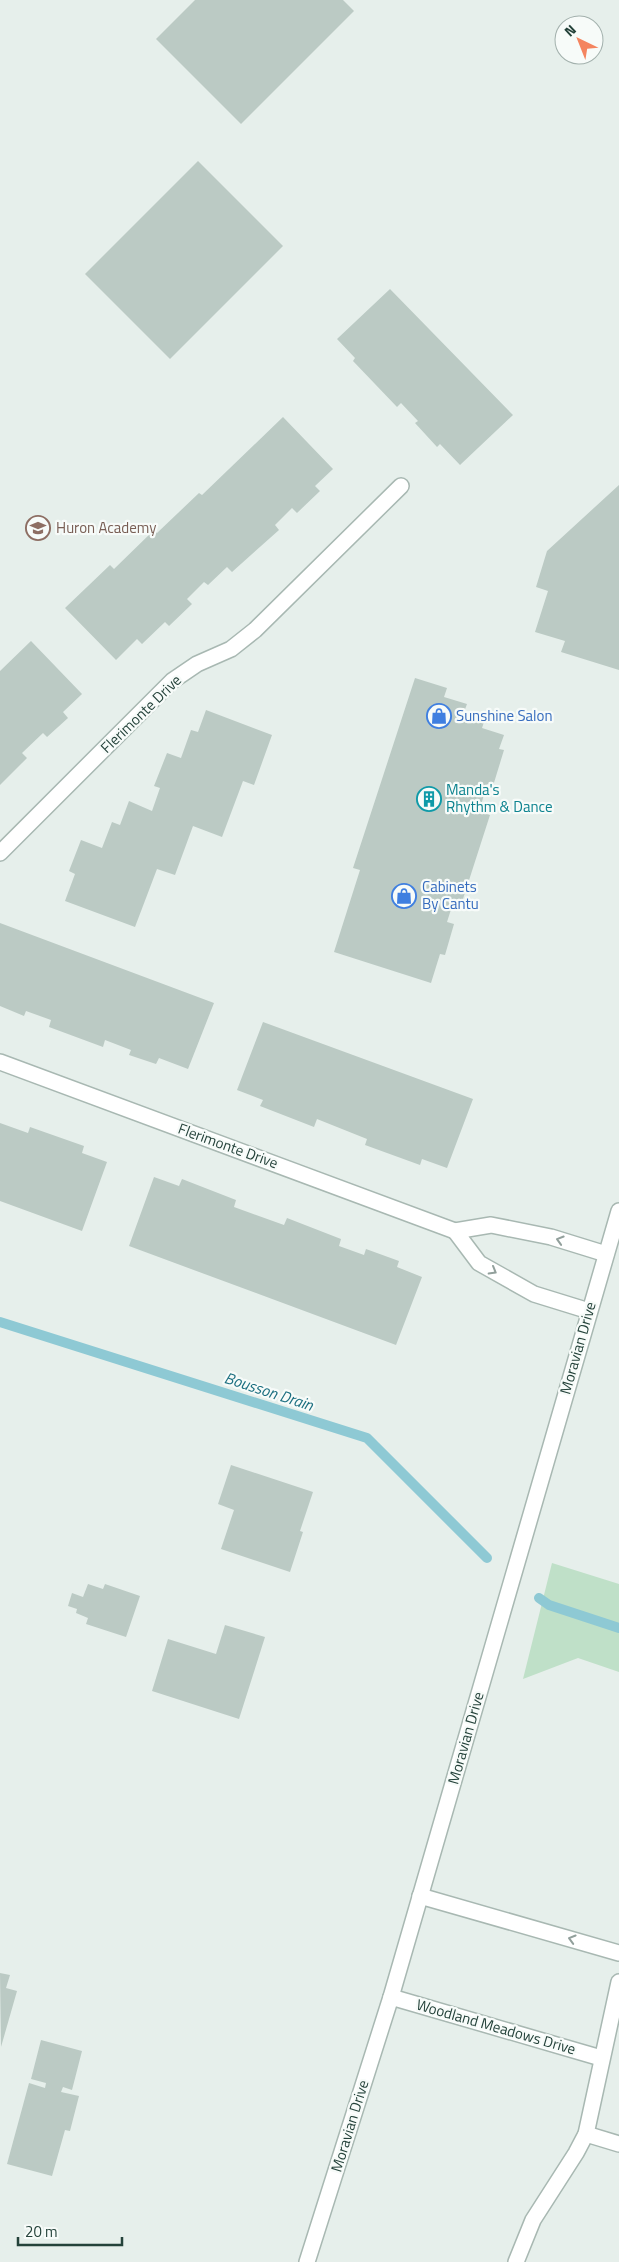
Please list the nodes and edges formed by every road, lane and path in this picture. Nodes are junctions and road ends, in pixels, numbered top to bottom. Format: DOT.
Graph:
graph roads {
  1 [pos="401,486"];
  2 [pos="0,853"];
  3 [pos="0,1062"];
  4 [pos="619,1211"];
  5 [pos="455,1231"];
  6 [pos="606,1254"];
  7 [pos="589,1311"];
  8 [pos="420,1896"];
  9 [pos="619,1953"];
  10 [pos="619,1982"];
  11 [pos="391,1997"];
  12 [pos="601,2058"];
  13 [pos="586,2134"];
  14 [pos="619,2144"];
  15 [pos="307,2262"];
  16 [pos="516,2262"];
  1 -- 2 [label="street, Flerimonte Drive"];
  3 -- 5 [label="street, Flerimonte Drive"];
  4 -- 6 [label="street, Moravian Drive"];
  6 -- 5 [label="street, one-way"];
  5 -- 7 [label="street, one-way"];
  6 -- 7 [label="street, Moravian Drive"];
  7 -- 8 [label="street, Moravian Drive"];
  9 -- 8 [label="street, one-way"];
  8 -- 11 [label="street, Moravian Drive"];
  10 -- 12 [label="street"];
  11 -- 12 [label="street, Woodland Meadows Drive"];
  11 -- 15 [label="street, Moravian Drive"];
  12 -- 13 [label="street"];
  13 -- 14 [label="street"];
  13 -- 16 [label="street"];
}
